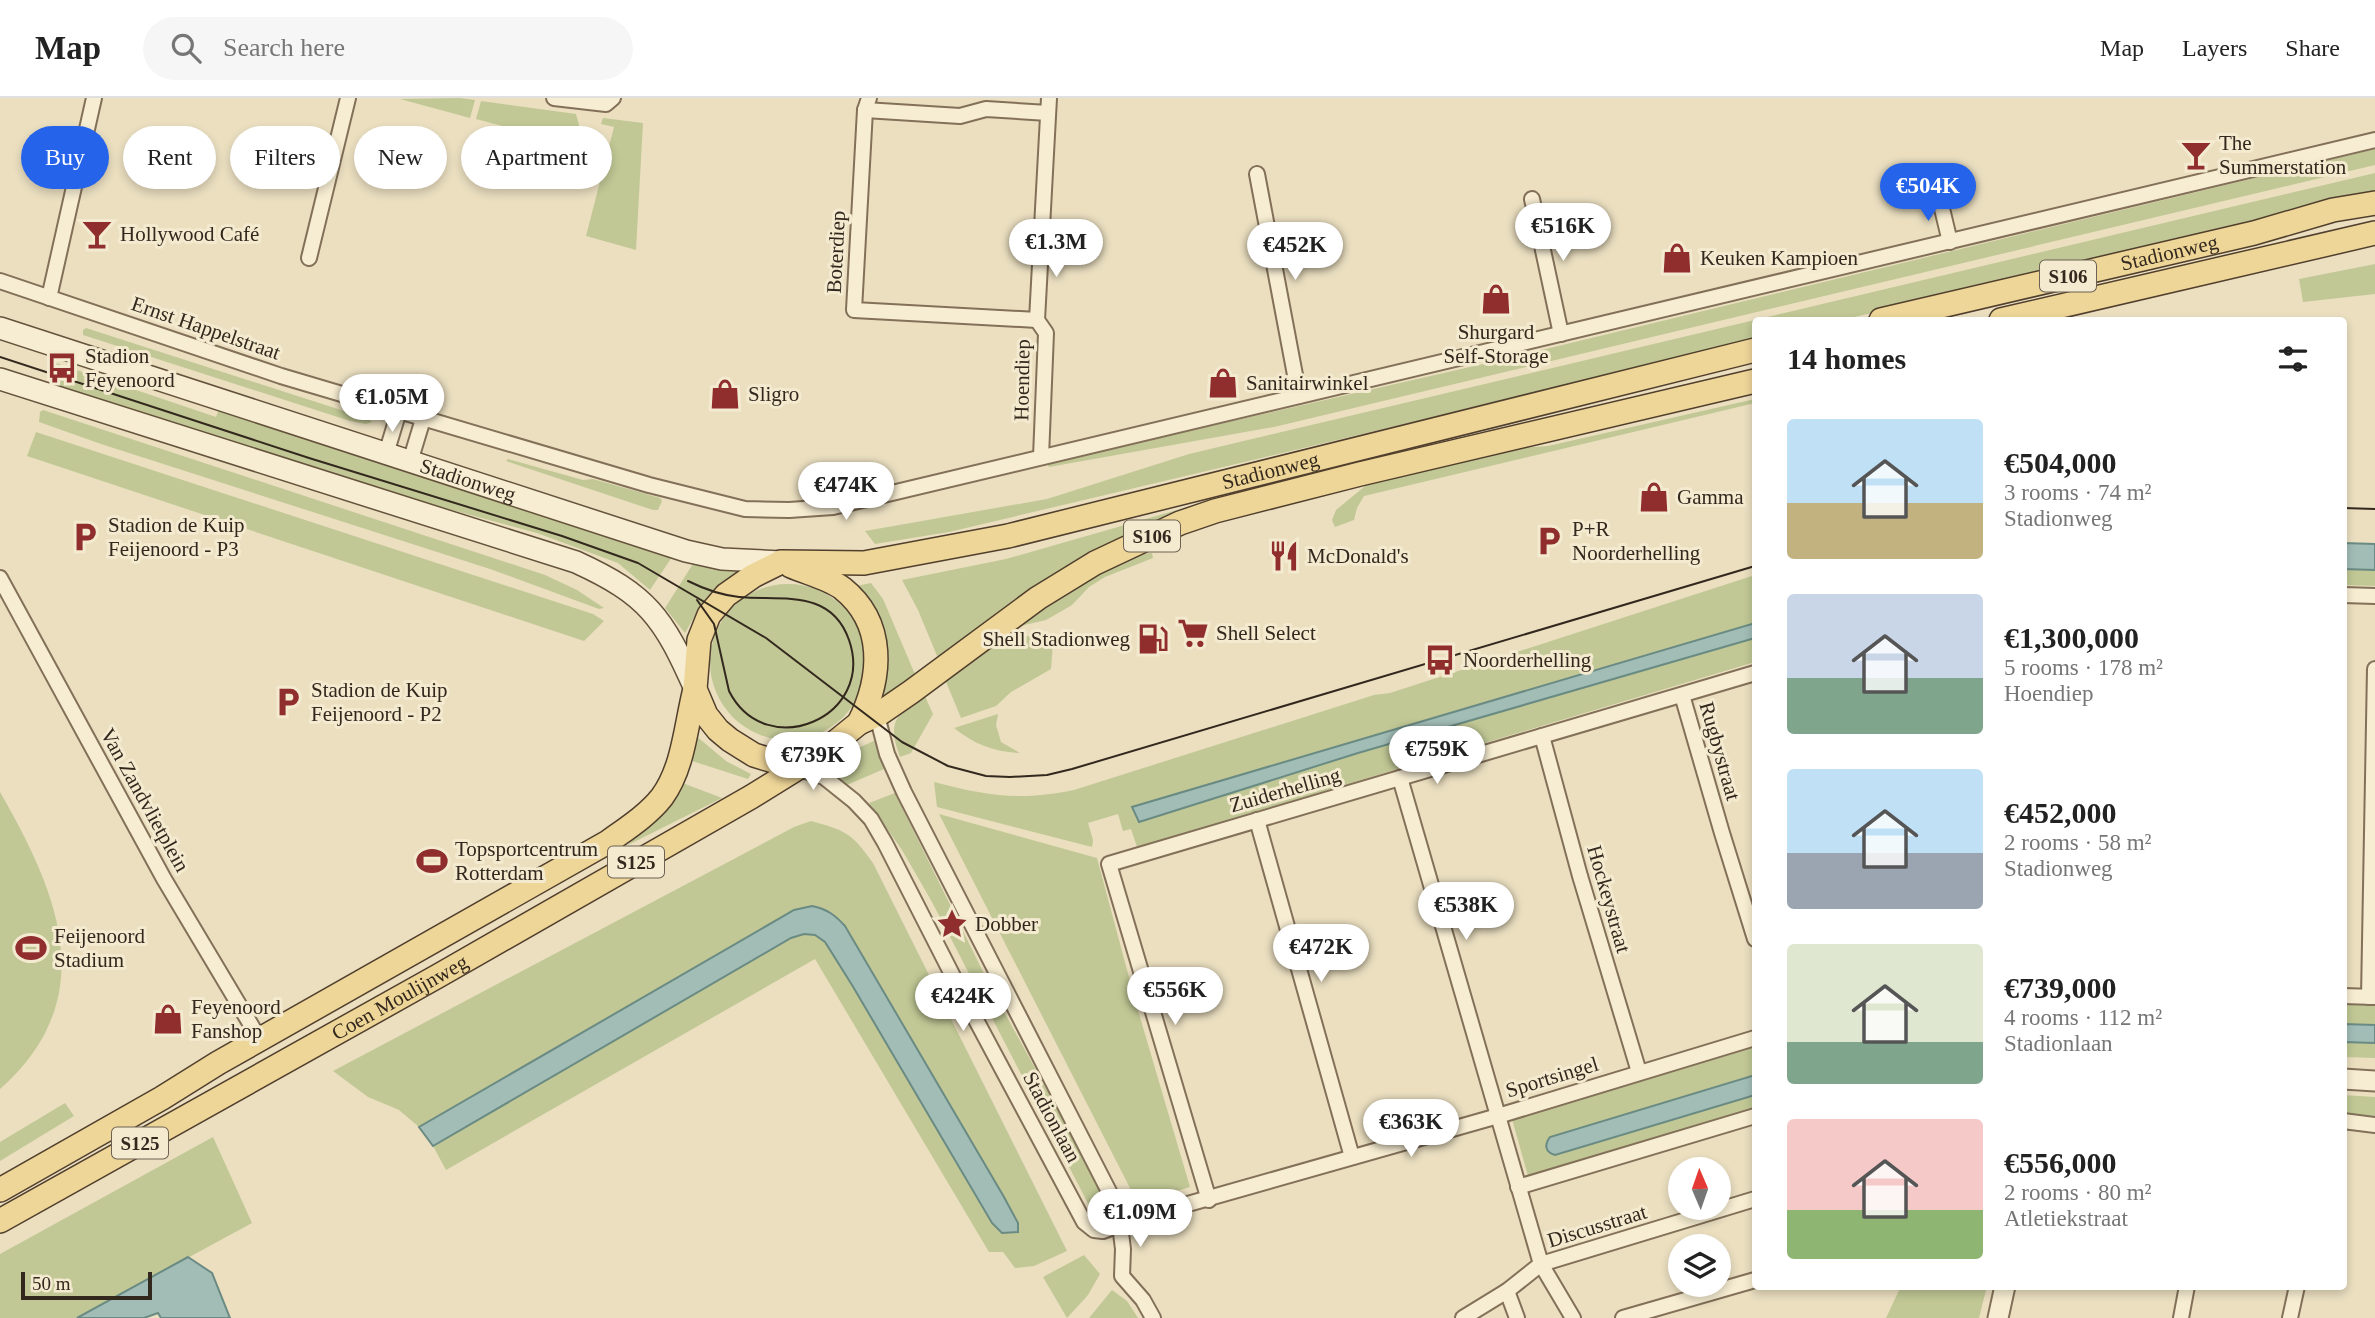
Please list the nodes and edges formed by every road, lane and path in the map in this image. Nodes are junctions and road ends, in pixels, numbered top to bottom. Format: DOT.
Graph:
graph roads {
  1 [pos="94,98"];
  2 [pos="348,98"];
  3 [pos="554,98"];
  4 [pos="612,98"];
  5 [pos="867,104"];
  6 [pos="1049,106"];
  7 [pos="2375,140"];
  8 [pos="1257,174"];
  9 [pos="1939,196"];
  10 [pos="1532,199"];
  11 [pos="2375,203"];
  12 [pos="2375,233"];
  13 [pos="1950,242"];
  14 [pos="309,258"];
  15 [pos="0,281"];
  16 [pos="49,298"];
  17 [pos="1894,317"];
  18 [pos="2014,317"];
  19 [pos="1037,320"];
  20 [pos="0,328"];
  21 [pos="1561,334"];
  22 [pos="1752,351"];
  23 [pos="0,379"];
  24 [pos="1752,382"];
  25 [pos="1299,396"];
  26 [pos="399,411"];
  27 [pos="424,419"];
  28 [pos="386,454"];
  29 [pos="1041,457"];
  30 [pos="410,462"];
  31 [pos="781,562"];
  32 [pos="0,578"];
  33 [pos="2347,595"];
  34 [pos="2375,596"];
  35 [pos="2375,669"];
  36 [pos="1752,674"];
  37 [pos="695,689"];
  38 [pos="1682,695"];
  39 [pos="875,715"];
  40 [pos="1542,736"];
  41 [pos="796,768"];
  42 [pos="1400,778"];
  43 [pos="1257,820"];
  44 [pos="1752,930"];
  45 [pos="2347,996"];
  46 [pos="2372,997"];
  47 [pos="1752,1039"];
  48 [pos="260,1040"];
  49 [pos="1639,1072"];
  50 [pos="2347,1079"];
  51 [pos="2375,1081"];
  52 [pos="1498,1116"];
  53 [pos="1752,1117"];
  54 [pos="2347,1122"];
  55 [pos="2375,1125"];
  56 [pos="1352,1157"];
  57 [pos="1518,1187"];
  58 [pos="0,1190"];
  59 [pos="1209,1200"];
  60 [pos="1752,1200"];
  61 [pos="0,1221"];
  62 [pos="1119,1225"];
  63 [pos="1541,1264"];
  64 [pos="1752,1281"];
  65 [pos="2004,1290"];
  66 [pos="2186,1290"];
  67 [pos="2296,1290"];
  68 [pos="1507,1292"];
  69 [pos="1153,1318"];
  70 [pos="1463,1318"];
  71 [pos="1517,1318"];
  72 [pos="1573,1318"];
  73 [pos="1623,1318"];
  74 [pos="1998,1318"];
  75 [pos="2181,1318"];
  76 [pos="2290,1318"];
  1 -- 16 [label="street"];
  2 -- 14 [label="street"];
  3 -- 4 [label="street"];
  5 -- 6 [label="street"];
  5 -- 19 [label="street, Boterdiep"];
  6 -- 19 [label="street, Hoendiep"];
  7 -- 13 [label="street"];
  8 -- 25 [label="street"];
  9 -- 13 [label="street"];
  10 -- 21 [label="street"];
  11 -- 17 [label="main road, Stadionweg / S106"];
  12 -- 18 [label="main road, Stadionweg / S106"];
  13 -- 21 [label="street"];
  15 -- 16 [label="street, Ernst Happelstraat"];
  16 -- 26 [label="street, Ernst Happelstraat"];
  19 -- 29 [label="street, Hoendiep"];
  20 -- 28 [label="main road, Stadionweg / S106"];
  21 -- 25 [label="street"];
  22 -- 31 [label="main road, Stadionweg / S106"];
  23 -- 37 [label="main road, Stadionweg"];
  24 -- 39 [label="main road, Stadionweg / S106"];
  25 -- 29 [label="street"];
  26 -- 27 [label="street, Ernst Happelstraat"];
  26 -- 28 [label="street"];
  27 -- 29 [label="street, Ernst Happelstraat"];
  27 -- 30 [label="street"];
  28 -- 30 [label="main road, Stadionweg / S106"];
  30 -- 31 [label="main road, Stadionweg / S106"];
  31 -- 37 [label="main road, Stadionweg"];
  31 -- 39 [label="main road, Stadionweg"];
  32 -- 48 [label="street, Van Zandvlietplein"];
  33 -- 34 [label="street"];
  35 -- 46 [label="street"];
  36 -- 38 [label="street, Zuiderhelling"];
  37 -- 41 [label="main road, Stadionweg"];
  37 -- 48 [label="main road, Coen Moulijnweg / S125"];
  38 -- 40 [label="street, Zuiderhelling"];
  38 -- 44 [label="street, Rugbystraat"];
  39 -- 41 [label="main road, Stadionweg / S106"];
  39 -- 62 [label="street, Stadionlaan"];
  40 -- 42 [label="street, Zuiderhelling"];
  40 -- 49 [label="street, Hockeystraat"];
  41 -- 61 [label="main road, Coen Moulijnweg / S125"];
  41 -- 62 [label="street, Stadionlaan"];
  42 -- 43 [label="street, Zuiderhelling"];
  42 -- 52 [label="street"];
  43 -- 56 [label="street"];
  43 -- 59 [label="street, Zuiderhelling"];
  45 -- 46 [label="street"];
  47 -- 49 [label="street, Sportsingel"];
  48 -- 58 [label="main road, Coen Moulijnweg / S125"];
  49 -- 52 [label="street, Sportsingel"];
  50 -- 51 [label="street"];
  52 -- 56 [label="street, Sportsingel"];
  52 -- 57 [label="street"];
  53 -- 57 [label="street"];
  54 -- 55 [label="street"];
  56 -- 59 [label="street, Sportsingel"];
  57 -- 63 [label="street"];
  59 -- 62 [label="street, Sportsingel"];
  60 -- 63 [label="street, Discusstraat"];
  62 -- 69 [label="street, Stadionlaan"];
  63 -- 68 [label="street, Discusstraat"];
  63 -- 72 [label="street"];
  64 -- 73 [label="street"];
  65 -- 74 [label="street"];
  66 -- 75 [label="street"];
  67 -- 76 [label="street"];
  68 -- 70 [label="street, Discusstraat"];
  68 -- 71 [label="street"];
}
